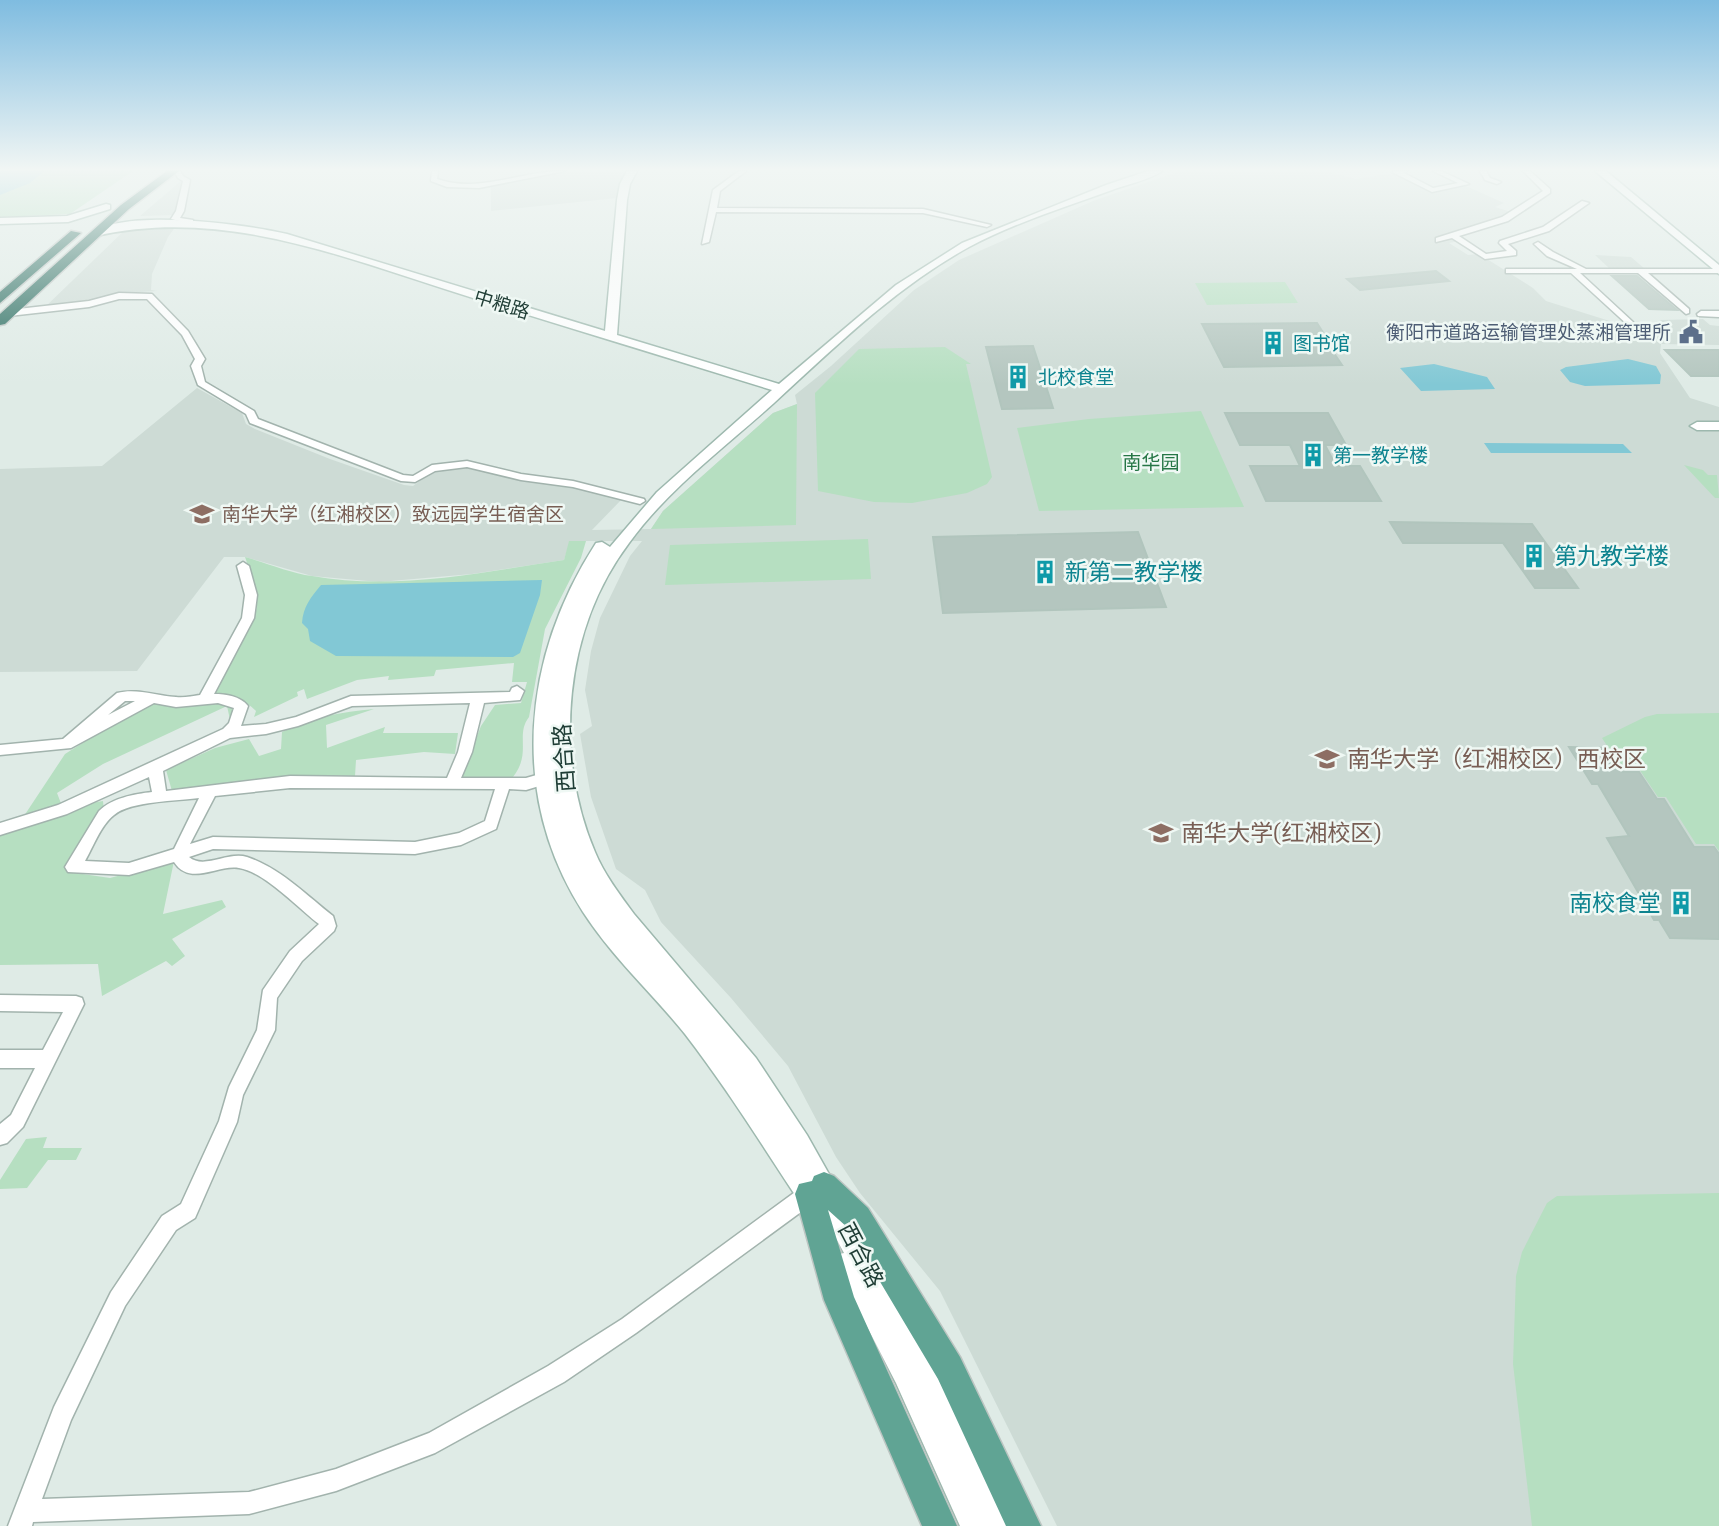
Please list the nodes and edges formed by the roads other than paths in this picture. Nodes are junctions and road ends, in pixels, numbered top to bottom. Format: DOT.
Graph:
graph roads {
  1 [pos="65,242"];
  2 [pos="86,242"];
  3 [pos="296,242"];
  4 [pos="309,242"];
  5 [pos="619,242"];
  6 [pos="959,242"];
  7 [pos="974,242"];
  8 [pos="1463,242"];
  9 [pos="1505,242"];
  10 [pos="1685,242"];
  11 [pos="1693,242"];
  12 [pos="1538,244"];
  13 [pos="1717,262"];
  14 [pos="1509,271"];
  15 [pos="1573,271"];
  16 [pos="1585,271"];
  17 [pos="1640,271"];
  18 [pos="1719,271"];
  19 [pos="0,299"];
  20 [pos="613,311"];
  21 [pos="1686,311"];
  22 [pos="1701,314"];
  23 [pos="1719,314"];
  24 [pos="4,317"];
  25 [pos="581,324"];
  26 [pos="1630,324"];
  27 [pos="612,336"];
  28 [pos="778,386"];
  29 [pos="1700,428"];
  30 [pos="1719,428"];
  31 [pos="640,501"];
  32 [pos="243,566"];
  33 [pos="517,691"];
  34 [pos="478,698"];
  35 [pos="204,699"];
  36 [pos="228,733"];
  37 [pos="0,750"];
  38 [pos="155,768"];
  39 [pos="555,776"];
  40 [pos="452,783"];
  41 [pos="504,784"];
  42 [pos="209,792"];
  43 [pos="160,797"];
  44 [pos="0,829"];
  45 [pos="181,853"];
  46 [pos="0,1003"];
  47 [pos="0,1059"];
  48 [pos="48,1059"];
  49 [pos="0,1136"];
  50 [pos="816,1190"];
  51 [pos="23,1519"];
  52 [pos="940,1526"];
  53 [pos="976,1526"];
  54 [pos="995,1526"];
  55 [pos="1024,1526"];
  1 -- 19 [label="highway"];
  2 -- 24 [label="highway"];
  3 -- 27 [label="main road, 中粮路"];
  4 -- 25 [label="main road, 中粮路"];
  5 -- 20 [label="main road"];
  6 -- 28 [label="main road, 西合路"];
  7 -- 28 [label="main road, 西合路"];
  8 -- 9 [label="street"];
  10 -- 18 [label="main road"];
  11 -- 13 [label="main road"];
  12 -- 16 [label="street"];
  14 -- 15 [label="street"];
  15 -- 16 [label="street"];
  15 -- 26 [label="street"];
  16 -- 17 [label="street"];
  17 -- 18 [label="street"];
  17 -- 21 [label="street"];
  20 -- 25 [label="main road"];
  20 -- 27 [label="main road"];
  22 -- 23 [label="street"];
  24 -- 31 [label="street"];
  25 -- 27 [label="main road, 中粮路"];
  27 -- 28 [label="main road, 中粮路"];
  28 -- 31 [label="main road, 西合路"];
  28 -- 39 [label="main road, 西合路"];
  29 -- 30 [label="main road"];
  31 -- 39 [label="main road, 西合路"];
  32 -- 35 [label="street"];
  33 -- 34 [label="street"];
  34 -- 36 [label="street"];
  34 -- 40 [label="street"];
  35 -- 36 [label="street"];
  35 -- 37 [label="street"];
  36 -- 38 [label="street"];
  38 -- 43 [label="street"];
  38 -- 44 [label="street"];
  39 -- 41 [label="street"];
  39 -- 50 [label="main road, 西合路"];
  40 -- 41 [label="street"];
  40 -- 42 [label="street"];
  41 -- 45 [label="street"];
  42 -- 43 [label="street"];
  42 -- 45 [label="street"];
  43 -- 45 [label="street"];
  45 -- 51 [label="street"];
  46 -- 48 [label="street"];
  47 -- 48 [label="street"];
  48 -- 49 [label="street"];
  50 -- 51 [label="street"];
  50 -- 52 [label="main road"];
  50 -- 53 [label="main road, 西合路"];
  50 -- 54 [label="main road, 西合路"];
  50 -- 55 [label="main road"];
}
